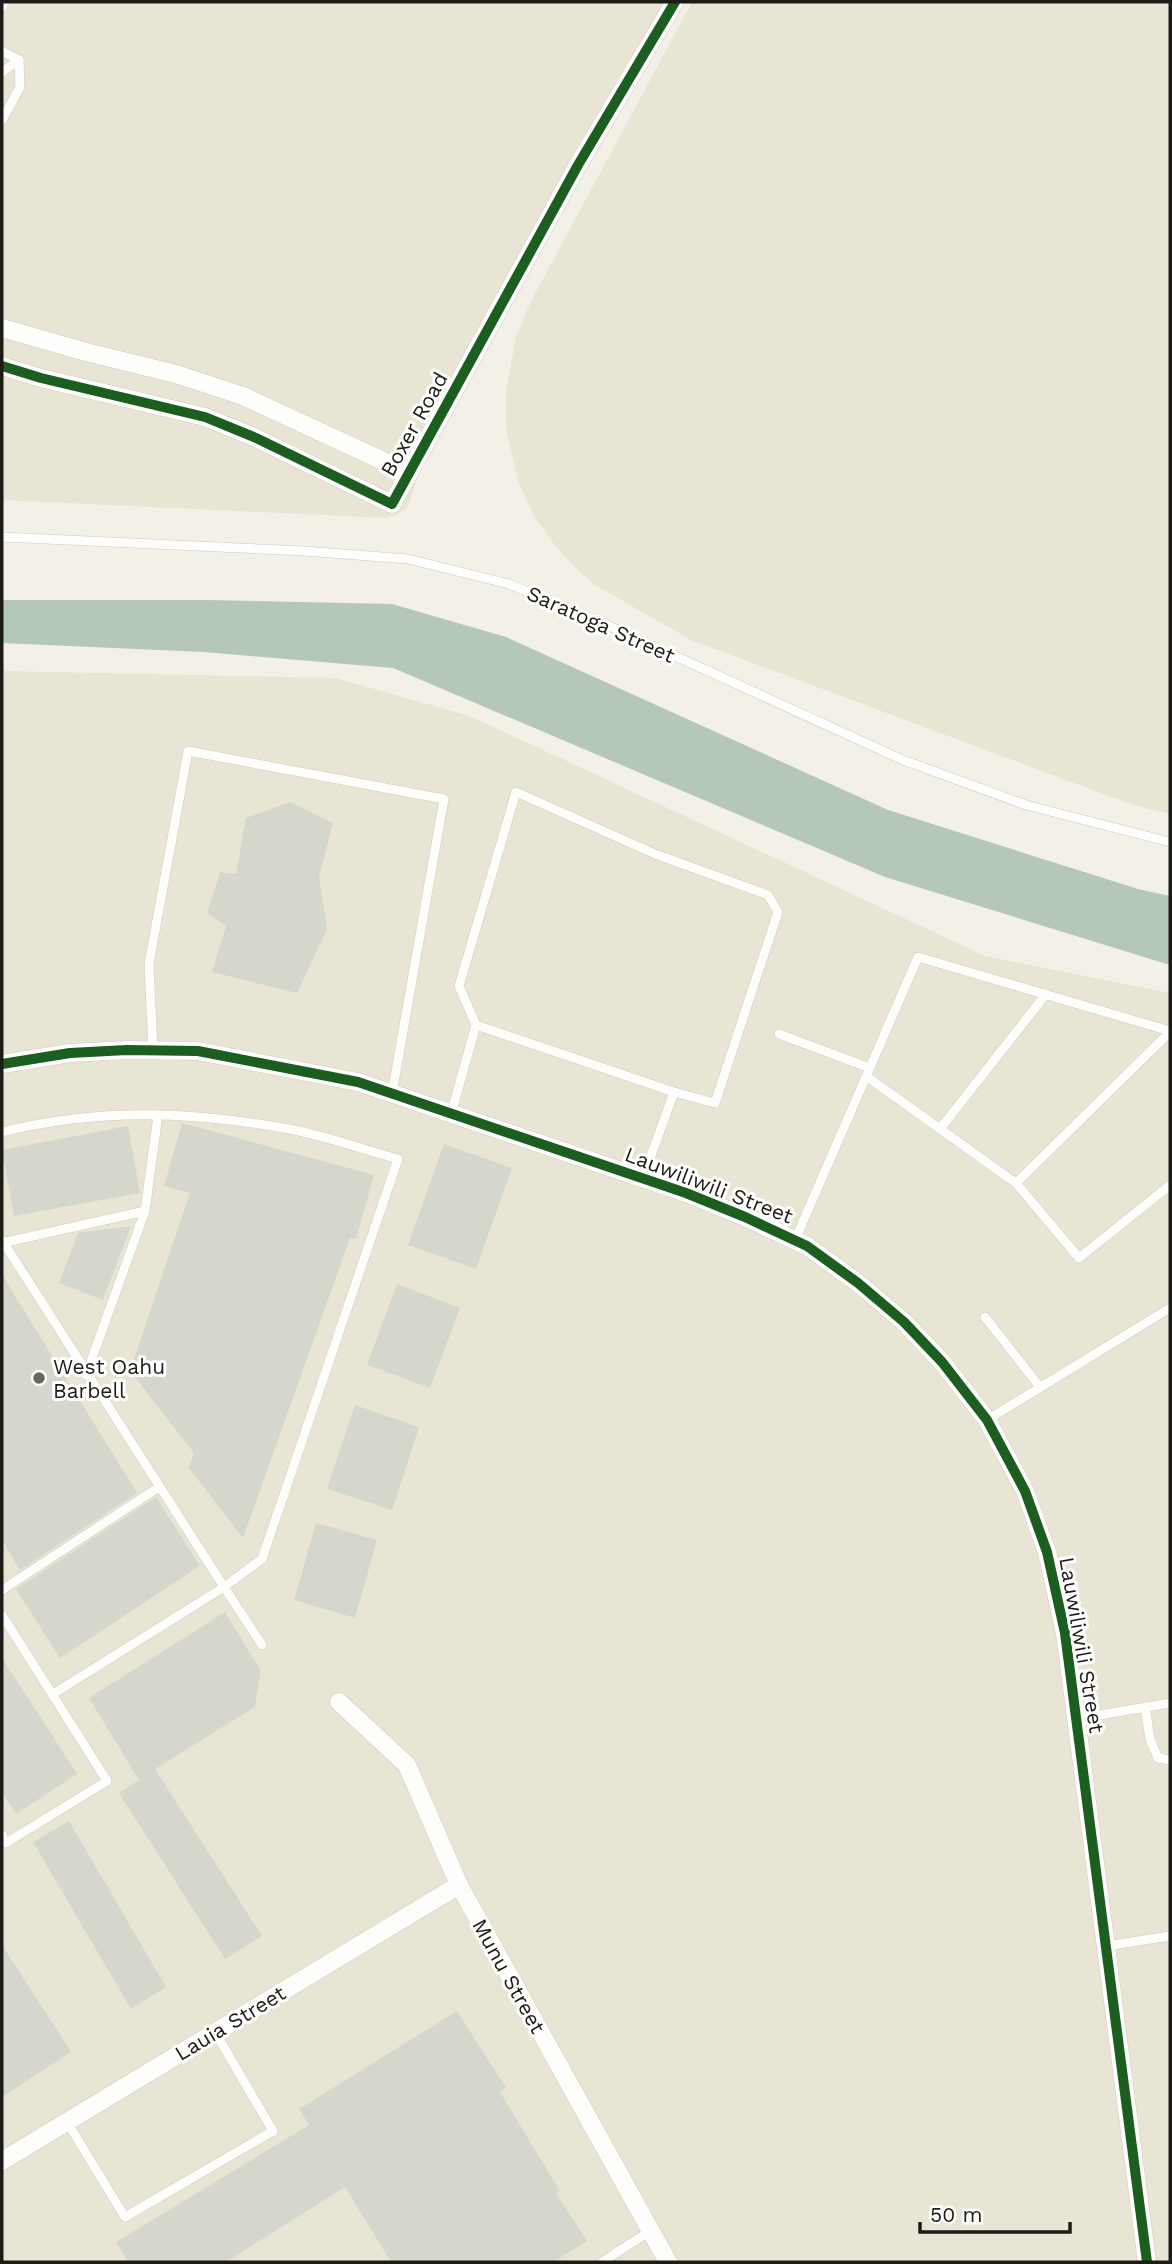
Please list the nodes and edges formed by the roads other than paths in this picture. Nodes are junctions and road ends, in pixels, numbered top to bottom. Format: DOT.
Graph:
graph roads {
  1 [pos="4,2"];
  2 [pos="676,2"];
  3 [pos="2,7"];
  4 [pos="2,51"];
  5 [pos="19,60"];
  6 [pos="2,72"];
  7 [pos="2,120"];
  8 [pos="2,328"];
  9 [pos="2,366"];
  10 [pos="409,473"];
  11 [pos="2,537"];
  12 [pos="1170,842"];
  13 [pos="1046,994"];
  14 [pos="476,1025"];
  15 [pos="1170,1032"];
  16 [pos="779,1034"];
  17 [pos="153,1051"];
  18 [pos="2,1064"];
  19 [pos="868,1072"];
  20 [pos="674,1092"];
  21 [pos="392,1094"];
  22 [pos="450,1114"];
  23 [pos="158,1115"];
  24 [pos="940,1129"];
  25 [pos="2,1132"];
  26 [pos="643,1178"];
  27 [pos="1016,1184"];
  28 [pos="1170,1185"];
  29 [pos="145,1211"];
  30 [pos="795,1240"];
  31 [pos="2,1242"];
  32 [pos="1170,1308"];
  33 [pos="985,1317"];
  34 [pos="86,1375"];
  35 [pos="1040,1387"];
  36 [pos="987,1420"];
  37 [pos="159,1487"];
  38 [pos="224,1587"];
  39 [pos="2,1590"];
  40 [pos="2,1615"];
  41 [pos="262,1645"];
  42 [pos="53,1694"];
  43 [pos="339,1702"];
  44 [pos="1170,1703"];
  45 [pos="1145,1707"];
  46 [pos="1076,1719"];
  47 [pos="1170,1760"];
  48 [pos="2,1835"];
  49 [pos="459,1885"];
  50 [pos="1170,1936"];
  51 [pos="1106,1946"];
  52 [pos="215,2032"];
  53 [pos="68,2122"];
  54 [pos="2,2161"];
  55 [pos="650,2231"];
  56 [pos="601,2262"];
  57 [pos="668,2262"];
  58 [pos="1147,2262"];
  1 -- 3 [label="lane"];
  2 -- 10 [label="street, Boxer Road"];
  4 -- 5 [label="lane"];
  5 -- 6 [label="lane"];
  5 -- 7 [label="lane"];
  8 -- 10 [label="street, Boxer Road"];
  9 -- 10 [label="street, Boxer Road"];
  11 -- 12 [label="lane, Saratoga Street"];
  13 -- 15 [label="lane"];
  13 -- 19 [label="lane"];
  13 -- 24 [label="lane"];
  14 -- 20 [label="lane"];
  14 -- 20 [label="lane"];
  14 -- 22 [label="lane"];
  15 -- 27 [label="lane"];
  16 -- 19 [label="lane"];
  17 -- 18 [label="street, Lauwiliwili Street"];
  17 -- 21 [label="street, Lauwiliwili Street"];
  17 -- 21 [label="lane"];
  19 -- 24 [label="lane"];
  19 -- 30 [label="lane"];
  20 -- 26 [label="lane"];
  21 -- 22 [label="street, Lauwiliwili Street"];
  22 -- 26 [label="street, Lauwiliwili Street"];
  23 -- 25 [label="lane"];
  23 -- 29 [label="lane"];
  23 -- 38 [label="lane"];
  24 -- 27 [label="lane"];
  26 -- 30 [label="street, Lauwiliwili Street"];
  27 -- 28 [label="lane"];
  29 -- 31 [label="lane"];
  29 -- 34 [label="lane"];
  30 -- 36 [label="street, Lauwiliwili Street"];
  31 -- 34 [label="lane"];
  32 -- 35 [label="lane"];
  33 -- 35 [label="lane"];
  34 -- 37 [label="lane"];
  35 -- 36 [label="lane"];
  36 -- 46 [label="street, Lauwiliwili Street"];
  37 -- 38 [label="lane"];
  37 -- 39 [label="lane"];
  38 -- 41 [label="lane"];
  38 -- 42 [label="lane"];
  40 -- 42 [label="lane"];
  42 -- 48 [label="lane"];
  43 -- 49 [label="street, Munu Street"];
  44 -- 45 [label="lane"];
  45 -- 46 [label="lane"];
  45 -- 47 [label="lane"];
  46 -- 51 [label="street, Lauwiliwili Street"];
  49 -- 52 [label="street, Lauia Street"];
  49 -- 55 [label="street, Munu Street"];
  50 -- 51 [label="lane"];
  51 -- 58 [label="street, Lauwiliwili Street"];
  52 -- 53 [label="street, Lauia Street"];
  52 -- 53 [label="lane"];
  53 -- 54 [label="street, Lauia Street"];
  55 -- 56 [label="lane"];
  55 -- 57 [label="street, Munu Street"];
}
